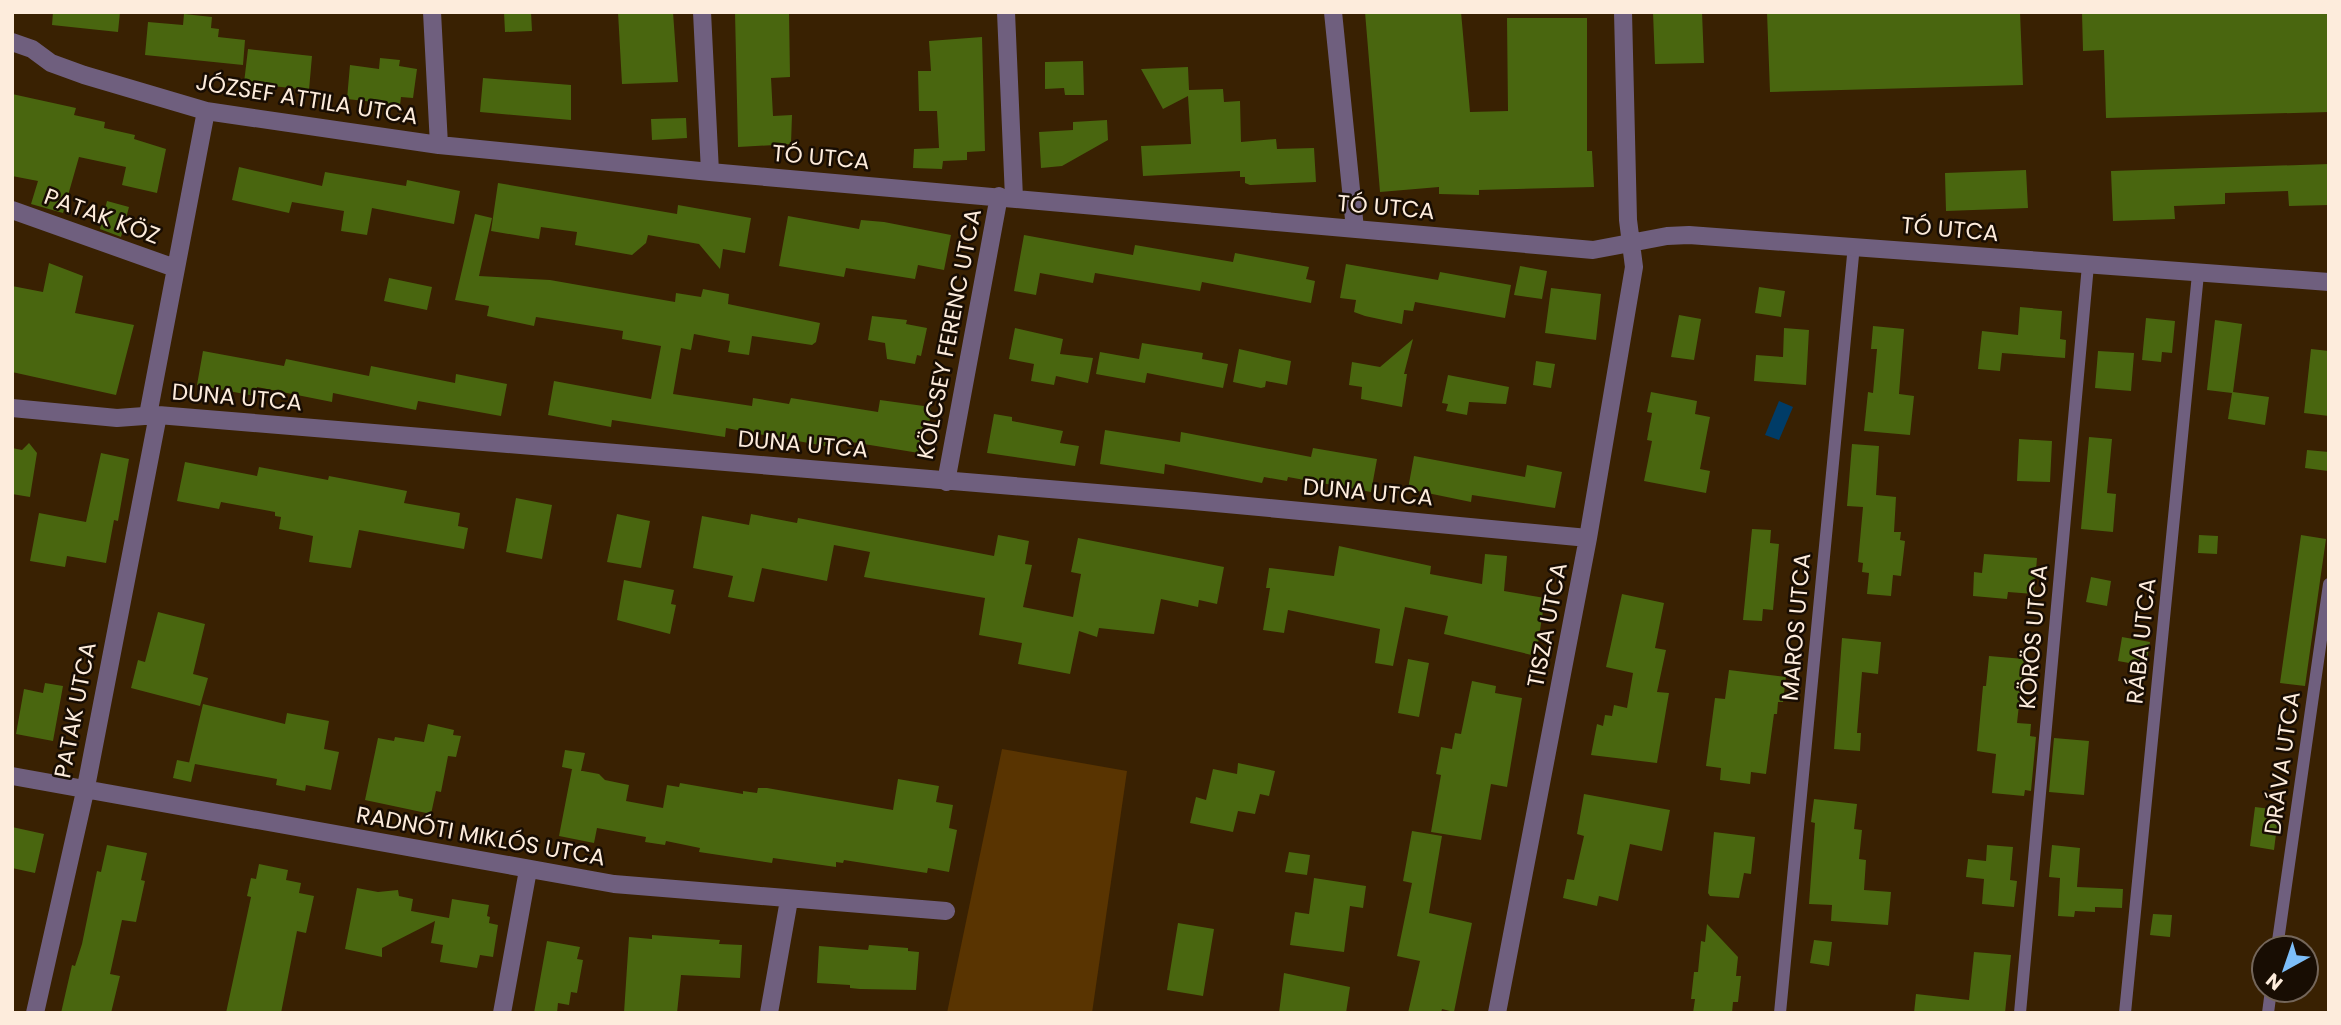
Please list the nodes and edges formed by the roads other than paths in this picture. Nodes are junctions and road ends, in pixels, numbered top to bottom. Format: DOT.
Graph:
graph roads {
  1 [pos="432,12"];
  2 [pos="702,12"];
  3 [pos="1006,12"];
  4 [pos="1333,12"];
  5 [pos="1623,12"];
  6 [pos="12,42"];
  7 [pos="206,111"];
  8 [pos="439,145"];
  9 [pos="710,173"];
  10 [pos="1007,197"];
  11 [pos="12,210"];
  12 [pos="1355,229"];
  13 [pos="1631,245"];
  14 [pos="1854,245"];
  15 [pos="2088,265"];
  16 [pos="175,268"];
  17 [pos="2198,274"];
  18 [pos="2329,282"];
  19 [pos="12,408"];
  20 [pos="153,415"];
  21 [pos="946,482"];
  22 [pos="1588,538"];
  23 [pos="2329,584"];
  24 [pos="12,776"];
  25 [pos="86,787"];
  26 [pos="528,870"];
  27 [pos="789,900"];
  28 [pos="946,911"];
  29 [pos="2279,934"];
  30 [pos="35,1013"];
  31 [pos="502,1013"];
  32 [pos="769,1013"];
  33 [pos="1497,1013"];
  34 [pos="1780,1013"];
  35 [pos="2020,1013"];
  36 [pos="2125,1013"];
  1 -- 8 [label="street"];
  2 -- 9 [label="street"];
  3 -- 10 [label="street, KÖLCSEY FERENC UTCA"];
  4 -- 12 [label="street"];
  5 -- 13 [label="street, TISZA UTCA"];
  6 -- 7 [label="street, JÓZSEF ATTILA UTCA"];
  7 -- 8 [label="street, JÓZSEF ATTILA UTCA"];
  7 -- 16 [label="street, PATAK UTCA"];
  8 -- 9 [label="street, TÓ UTCA"];
  9 -- 10 [label="street, TÓ UTCA"];
  10 -- 12 [label="street, TÓ UTCA"];
  10 -- 21 [label="street, KÖLCSEY FERENC UTCA"];
  11 -- 16 [label="street, PATAK KÖZ"];
  12 -- 13 [label="street, TÓ UTCA"];
  13 -- 14 [label="street, TÓ UTCA"];
  13 -- 22 [label="street, TISZA UTCA"];
  14 -- 15 [label="street, TÓ UTCA"];
  14 -- 34 [label="lane, MAROS UTCA"];
  15 -- 17 [label="street, TÓ UTCA"];
  15 -- 35 [label="lane, KÖRÖS UTCA"];
  16 -- 20 [label="street, PATAK UTCA"];
  17 -- 18 [label="street, TÓ UTCA"];
  17 -- 36 [label="lane, RÁBA UTCA"];
  19 -- 20 [label="street, DUNA UTCA"];
  20 -- 21 [label="street, DUNA UTCA"];
  20 -- 25 [label="street, PATAK UTCA"];
  21 -- 22 [label="street, DUNA UTCA"];
  22 -- 33 [label="street, TISZA UTCA"];
  23 -- 29 [label="lane, DRÁVA UTCA"];
  24 -- 25 [label="street, RADNÓTI MIKLÓS UTCA"];
  25 -- 26 [label="street, RADNÓTI MIKLÓS UTCA"];
  25 -- 30 [label="street, PATAK UTCA"];
  26 -- 27 [label="street, RADNÓTI MIKLÓS UTCA"];
  26 -- 31 [label="street"];
  27 -- 28 [label="street, RADNÓTI MIKLÓS UTCA"];
  27 -- 32 [label="street"];
}
